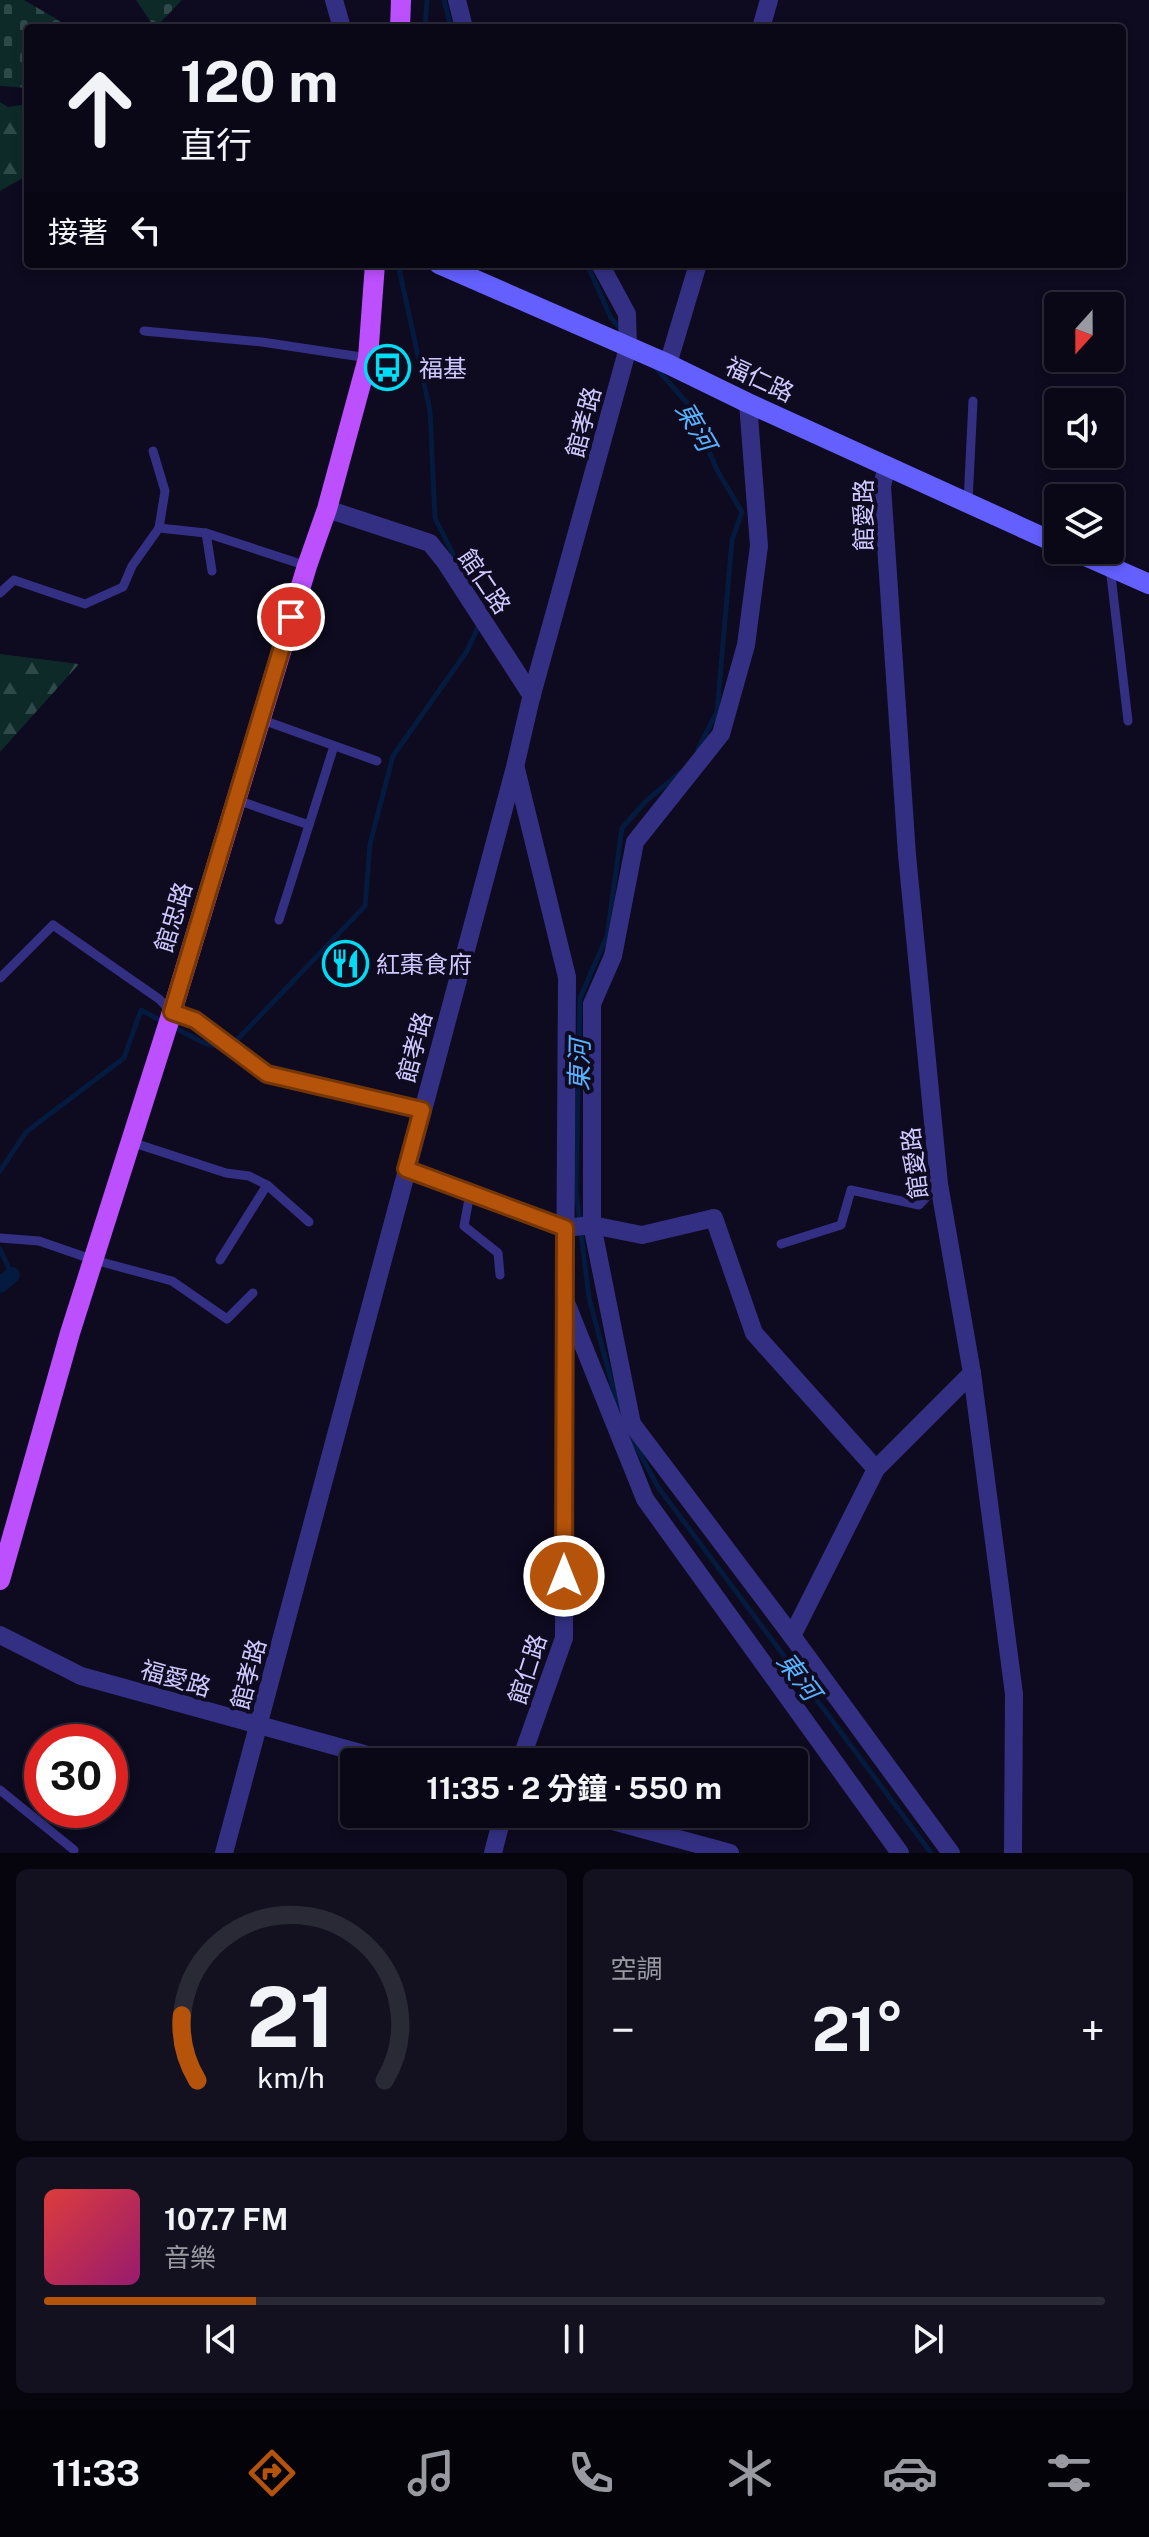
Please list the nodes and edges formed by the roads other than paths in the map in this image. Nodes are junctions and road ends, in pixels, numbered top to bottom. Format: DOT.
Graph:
graph roads {
  1 [pos="334,0"];
  2 [pos="401,0"];
  3 [pos="457,0"];
  4 [pos="769,0"];
  5 [pos="341,24"];
  6 [pos="400,24"];
  7 [pos="463,24"];
  8 [pos="762,24"];
  9 [pos="375,268"];
  10 [pos="448,268"];
  11 [pos="602,268"];
  12 [pos="697,268"];
  13 [pos="144,331"];
  14 [pos="628,348"];
  15 [pos="368,358"];
  16 [pos="668,364"];
  17 [pos="973,401"];
  18 [pos="748,403"];
  19 [pos="153,451"];
  20 [pos="887,465"];
  21 [pos="968,504"];
  22 [pos="327,509"];
  23 [pos="159,528"];
  24 [pos="206,533"];
  25 [pos="1044,538"];
  26 [pos="1103,564"];
  27 [pos="307,566"];
  28 [pos="1110,567"];
  29 [pos="212,571"];
  30 [pos="1149,584"];
  31 [pos="0,593"];
  32 [pos="532,696"];
  33 [pos="260,719"];
  34 [pos="1128,721"];
  35 [pos="334,746"];
  36 [pos="377,761"];
  37 [pos="515,767"];
  38 [pos="236,800"];
  39 [pos="309,825"];
  40 [pos="279,920"];
  41 [pos="0,978"];
  42 [pos="172,1012"];
  43 [pos="422,1110"];
  44 [pos="131,1142"];
  45 [pos="406,1169"];
  46 [pos="939,1184"];
  47 [pos="267,1185"];
  48 [pos="470,1193"];
  49 [pos="309,1222"];
  50 [pos="592,1225"];
  51 [pos="565,1228"];
  52 [pos="0,1238"];
  53 [pos="781,1244"];
  54 [pos="94,1260"];
  55 [pos="220,1260"];
  56 [pos="500,1275"];
  57 [pos="253,1293"];
  58 [pos="565,1300"];
  59 [pos="972,1373"];
  60 [pos="876,1469"];
  61 [pos="0,1580"];
  62 [pos="0,1635"];
  63 [pos="792,1636"];
  64 [pos="259,1726"];
  65 [pos="341,1748"];
  66 [pos="525,1748"];
  67 [pos="0,1790"];
  68 [pos="499,1828"];
  69 [pos="638,1828"];
  70 [pos="74,1850"];
  71 [pos="224,1853"];
  72 [pos="493,1853"];
  73 [pos="730,1853"];
  74 [pos="900,1853"];
  75 [pos="951,1853"];
  76 [pos="1013,1853"];
  1 -- 5 [label="street"];
  2 -- 6 [label="main road"];
  3 -- 7 [label="street"];
  4 -- 8 [label="street"];
  9 -- 15 [label="main road, 館忠路"];
  10 -- 14 [label="street, 福仁路"];
  11 -- 14 [label="street"];
  12 -- 16 [label="street"];
  13 -- 15 [label="lane"];
  14 -- 16 [label="street, 福仁路"];
  14 -- 32 [label="street, 館孝路"];
  15 -- 22 [label="main road, 館忠路"];
  16 -- 18 [label="street, 福仁路"];
  17 -- 21 [label="lane"];
  18 -- 20 [label="street, 福仁路"];
  18 -- 50 [label="street"];
  19 -- 23 [label="lane"];
  20 -- 21 [label="street, 福仁路"];
  20 -- 46 [label="street, 館愛路"];
  21 -- 25 [label="street, 福仁路"];
  22 -- 27 [label="main road, 館忠路"];
  22 -- 32 [label="street, 館仁路"];
  23 -- 24 [label="lane"];
  23 -- 31 [label="lane"];
  24 -- 27 [label="lane"];
  24 -- 29 [label="lane"];
  26 -- 28 [label="street"];
  27 -- 33 [label="main road, 館忠路"];
  28 -- 30 [label="street"];
  28 -- 34 [label="lane"];
  32 -- 37 [label="street, 館孝路"];
  33 -- 35 [label="lane"];
  33 -- 38 [label="main road, 館忠路"];
  35 -- 36 [label="lane"];
  35 -- 39 [label="lane"];
  37 -- 43 [label="street, 館孝路"];
  37 -- 51 [label="street, 館仁路"];
  38 -- 39 [label="lane"];
  38 -- 42 [label="main road, 館忠路"];
  39 -- 40 [label="lane"];
  41 -- 42 [label="lane"];
  42 -- 43 [label="street"];
  42 -- 44 [label="main road, 館忠路"];
  43 -- 45 [label="street, 館孝路"];
  44 -- 47 [label="lane"];
  44 -- 54 [label="main road, 館忠路"];
  45 -- 48 [label="street"];
  45 -- 64 [label="street, 館孝路"];
  46 -- 53 [label="lane"];
  46 -- 59 [label="street, 館愛路"];
  47 -- 49 [label="lane"];
  47 -- 55 [label="lane"];
  48 -- 51 [label="street"];
  48 -- 56 [label="lane"];
  50 -- 51 [label="street"];
  50 -- 60 [label="street"];
  50 -- 63 [label="street"];
  51 -- 58 [label="street, 館仁路"];
  52 -- 54 [label="lane"];
  54 -- 57 [label="lane"];
  54 -- 61 [label="main road, 館忠路"];
  58 -- 66 [label="street, 館仁路"];
  58 -- 74 [label="street"];
  59 -- 60 [label="street"];
  59 -- 76 [label="street, 館愛路"];
  60 -- 63 [label="street"];
  62 -- 64 [label="street, 福愛路"];
  63 -- 75 [label="street"];
  64 -- 65 [label="street, 福愛路"];
  64 -- 71 [label="street, 館孝路"];
  67 -- 70 [label="lane"];
  68 -- 72 [label="street"];
  69 -- 73 [label="street"];
}
